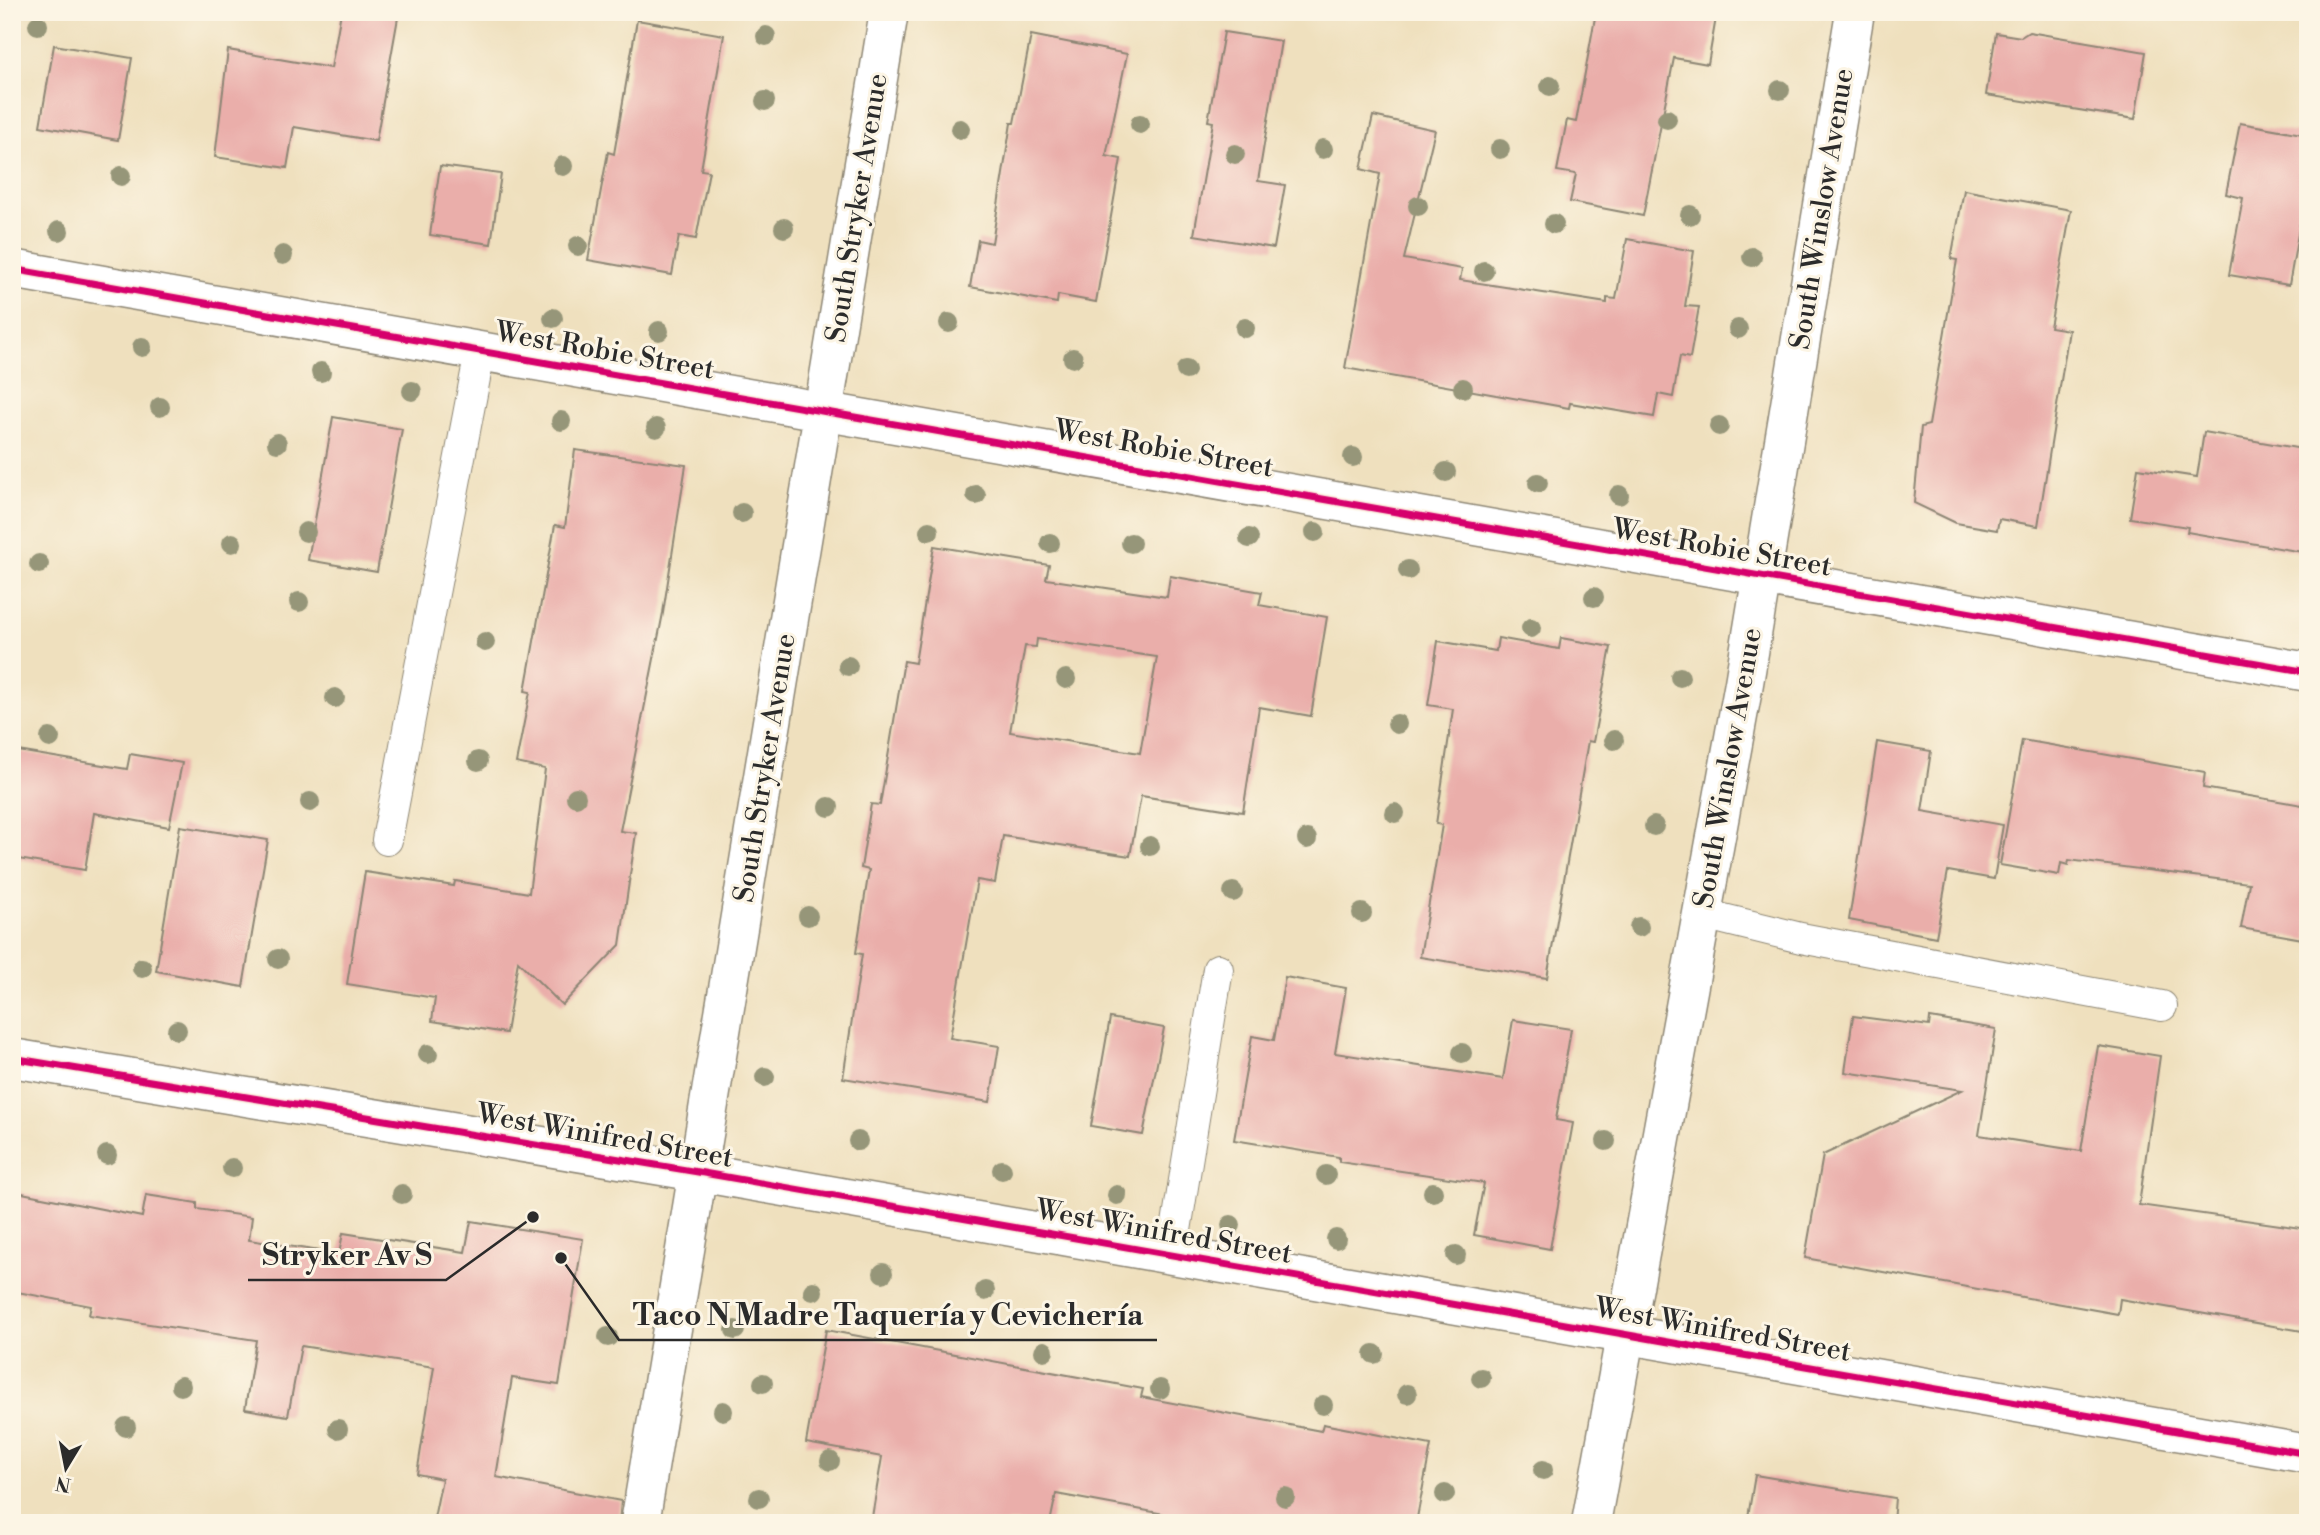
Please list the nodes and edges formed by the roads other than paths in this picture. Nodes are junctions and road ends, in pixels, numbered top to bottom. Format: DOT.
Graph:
graph roads {
  1 [pos="889,12"];
  2 [pos="1855,12"];
  3 [pos="12,269"];
  4 [pos="480,352"];
  5 [pos="825,411"];
  6 [pos="1760,577"];
  7 [pos="2308,671"];
  8 [pos="387,841"];
  9 [pos="1703,914"];
  10 [pos="1218,969"];
  11 [pos="2162,1006"];
  12 [pos="12,1058"];
  13 [pos="698,1172"];
  14 [pos="1172,1255"];
  15 [pos="1625,1334"];
  16 [pos="2308,1454"];
  17 [pos="640,1523"];
  18 [pos="1591,1523"];
  1 -- 5 [label="street, South Stryker Avenue"];
  2 -- 6 [label="street, South Winslow Avenue"];
  3 -- 4 [label="street, West Robie Street"];
  4 -- 5 [label="street, West Robie Street"];
  4 -- 8 [label="lane"];
  5 -- 6 [label="street, West Robie Street"];
  5 -- 13 [label="street, South Stryker Avenue"];
  6 -- 7 [label="street, West Robie Street"];
  6 -- 9 [label="street, South Winslow Avenue"];
  9 -- 11 [label="lane"];
  9 -- 15 [label="street, South Winslow Avenue"];
  10 -- 14 [label="lane"];
  12 -- 13 [label="street, West Winifred Street"];
  13 -- 14 [label="street, West Winifred Street"];
  13 -- 17 [label="street, South Stryker Avenue"];
  14 -- 15 [label="street, West Winifred Street"];
  15 -- 16 [label="street, West Winifred Street"];
  15 -- 18 [label="street, South Winslow Avenue"];
}
